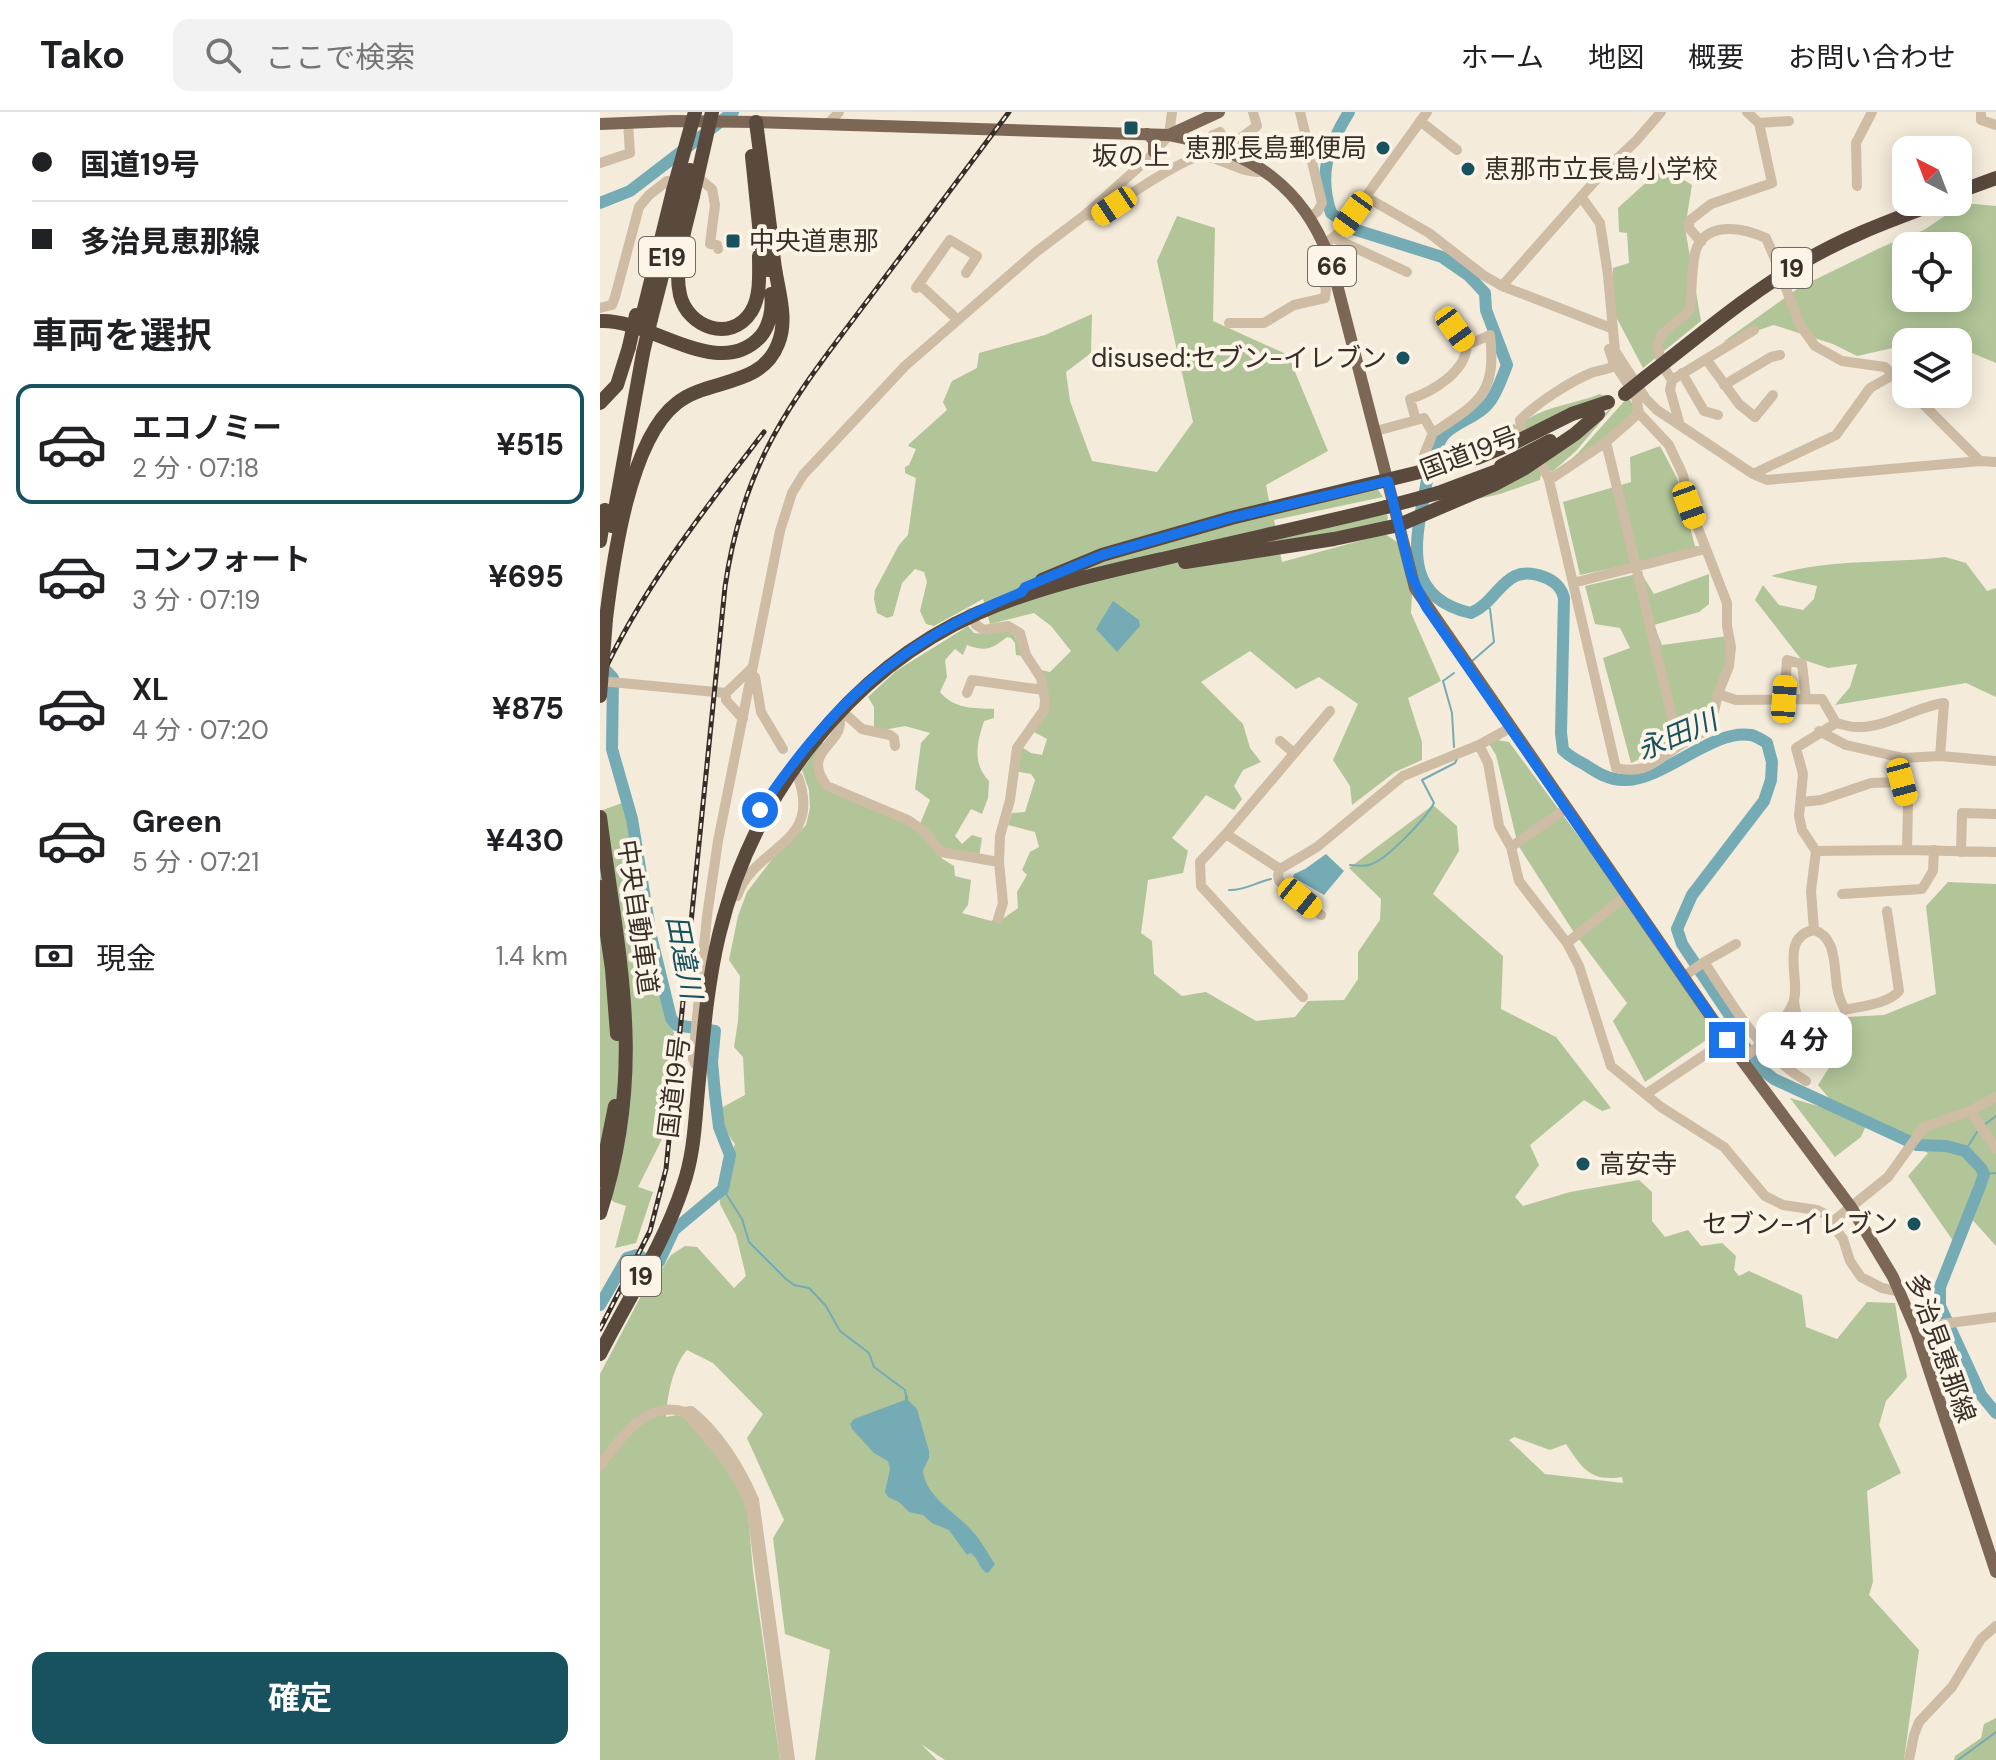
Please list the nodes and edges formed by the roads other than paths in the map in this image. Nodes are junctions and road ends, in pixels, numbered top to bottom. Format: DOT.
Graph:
graph roads {
  1 [pos="695,112"];
  2 [pos="839,112"];
  3 [pos="1172,112"];
  4 [pos="1219,112"];
  5 [pos="1253,112"];
  6 [pos="1300,112"];
  7 [pos="1661,112"];
  8 [pos="1747,112"];
  9 [pos="1872,112"];
  10 [pos="1981,112"];
  11 [pos="710,115"];
  12 [pos="674,117"];
  13 [pos="1423,117"];
  14 [pos="1206,119"];
  15 [pos="1789,121"];
  16 [pos="756,122"];
  17 [pos="628,123"];
  18 [pos="1759,123"];
  19 [pos="600,124"];
  20 [pos="828,124"];
  21 [pos="1996,125"];
  22 [pos="1147,134"];
  23 [pos="1169,135"];
  24 [pos="1209,147"];
  25 [pos="1457,150"];
  26 [pos="1154,152"];
  27 [pos="600,163"];
  28 [pos="1996,180"];
  29 [pos="1857,186"];
  30 [pos="1972,189"];
  31 [pos="683,194"];
  32 [pos="1366,197"];
  33 [pos="1582,198"];
  34 [pos="1085,215"];
  35 [pos="1892,216"];
  36 [pos="1903,216"];
  37 [pos="1310,217"];
  38 [pos="1330,241"];
  39 [pos="1701,242"];
  40 [pos="761,245"];
  41 [pos="718,249"];
  42 [pos="1407,272"];
  43 [pos="966,273"];
  44 [pos="1502,286"];
  45 [pos="600,308"];
  46 [pos="781,309"];
  47 [pos="1443,314"];
  48 [pos="643,317"];
  49 [pos="958,320"];
  50 [pos="600,321"];
  51 [pos="1229,323"];
  52 [pos="600,327"];
  53 [pos="1611,328"];
  54 [pos="1754,330"];
  55 [pos="1467,345"];
  56 [pos="635,350"];
  57 [pos="1780,355"];
  58 [pos="1706,359"];
  59 [pos="1662,363"];
  60 [pos="1616,365"];
  61 [pos="1682,373"];
  62 [pos="1892,374"];
  63 [pos="1892,376"];
  64 [pos="1672,380"];
  65 [pos="1724,385"];
  66 [pos="1773,395"];
  67 [pos="600,403"];
  68 [pos="1603,408"];
  69 [pos="1927,408"];
  70 [pos="1639,413"];
  71 [pos="1718,415"];
  72 [pos="1416,420"];
  73 [pos="1680,425"];
  74 [pos="1521,426"];
  75 [pos="1376,431"];
  76 [pos="1433,433"];
  77 [pos="1606,442"];
  78 [pos="1424,455"];
  79 [pos="1980,461"];
  80 [pos="1996,462"];
  81 [pos="1543,467"];
  82 [pos="1753,474"];
  83 [pos="1549,480"];
  84 [pos="1388,481"];
  85 [pos="1399,525"];
  86 [pos="600,541"];
  87 [pos="1705,549"];
  88 [pos="1637,565"];
  89 [pos="1573,583"];
  90 [pos="1015,596"];
  91 [pos="971,615"];
  92 [pos="602,620"];
  93 [pos="753,667"];
  94 [pos="602,686"];
  95 [pos="1043,690"];
  96 [pos="726,693"];
  97 [pos="967,693"];
  98 [pos="1718,694"];
  99 [pos="1784,699"];
  100 [pos="1806,699"];
  101 [pos="1330,711"];
  102 [pos="761,712"];
  103 [pos="744,716"];
  104 [pos="841,716"];
  105 [pos="1836,723"];
  106 [pos="1510,728"];
  107 [pos="1819,731"];
  108 [pos="1280,741"];
  109 [pos="1479,745"];
  110 [pos="895,746"];
  111 [pos="1679,746"];
  112 [pos="783,749"];
  113 [pos="1294,753"];
  114 [pos="1940,756"];
  115 [pos="1996,761"];
  116 [pos="798,777"];
  117 [pos="1801,802"];
  118 [pos="1567,808"];
  119 [pos="1996,814"];
  120 [pos="600,817"];
  121 [pos="1226,834"];
  122 [pos="1511,847"];
  123 [pos="1907,850"];
  124 [pos="1934,850"];
  125 [pos="1816,851"];
  126 [pos="1961,852"];
  127 [pos="1996,852"];
  128 [pos="999,862"];
  129 [pos="1280,869"];
  130 [pos="600,887"];
  131 [pos="1842,894"];
  132 [pos="1627,895"];
  133 [pos="1887,911"];
  134 [pos="1321,915"];
  135 [pos="998,919"];
  136 [pos="1814,930"];
  137 [pos="1567,943"];
  138 [pos="1736,944"];
  139 [pos="1702,963"];
  140 [pos="1685,975"];
  141 [pos="711,984"];
  142 [pos="1303,997"];
  143 [pos="1794,1002"];
  144 [pos="700,1029"];
  145 [pos="1727,1040"];
  146 [pos="1759,1047"];
  147 [pos="1808,1056"];
  148 [pos="1743,1059"];
  149 [pos="1806,1081"];
  150 [pos="1646,1094"];
  151 [pos="1996,1097"];
  152 [pos="1970,1111"];
  153 [pos="1996,1149"];
  154 [pos="600,1180"];
  155 [pos="678,1195"];
  156 [pos="1851,1207"];
  157 [pos="600,1213"];
  158 [pos="1831,1223"];
  159 [pos="1901,1292"];
  160 [pos="1996,1317"];
  161 [pos="1917,1333"];
  162 [pos="600,1354"];
  163 [pos="600,1466"];
  164 [pos="1995,1569"];
  165 [pos="1996,1626"];
  166 [pos="788,1760"];
  167 [pos="1909,1760"];
  1 -- 31 [label="highway, E19, bridge"];
  2 -- 20 [label="street"];
  3 -- 23 [label="street"];
  4 -- 14 [label="main road"];
  5 -- 24 [label="street"];
  6 -- 37 [label="street"];
  7 -- 33 [label="street"];
  8 -- 18 [label="street"];
  9 -- 29 [label="street"];
  10 -- 21 [label="street"];
  11 -- 12 [label="main road, 多治見恵那線"];
  11 -- 16 [label="main road, 多治見恵那線"];
  11 -- 31 [label="highway, bridge"];
  12 -- 17 [label="main road, 多治見恵那線"];
  13 -- 25 [label="street"];
  13 -- 32 [label="street"];
  14 -- 23 [label="main road"];
  14 -- 24 [label="main road"];
  15 -- 18 [label="street"];
  16 -- 20 [label="main road, 多治見恵那線"];
  16 -- 40 [label="highway"];
  16 -- 46 [label="highway"];
  17 -- 19 [label="main road, 多治見恵那線"];
  17 -- 27 [label="street"];
  18 -- 39 [label="street"];
  20 -- 22 [label="main road, 多治見恵那線"];
  22 -- 23 [label="main road, 多治見恵那線"];
  22 -- 26 [label="main road"];
  23 -- 24 [label="main road, 多治見恵那線 / 66"];
  23 -- 26 [label="street"];
  24 -- 34 [label="street"];
  24 -- 37 [label="main road, 多治見恵那線 / 66"];
  26 -- 34 [label="street"];
  28 -- 30 [label="highway"];
  31 -- 40 [label="highway"];
  31 -- 48 [label="highway, E19"];
  31 -- 48 [label="highway, E19"];
  32 -- 38 [label="street"];
  32 -- 44 [label="street"];
  33 -- 44 [label="street"];
  33 -- 53 [label="street"];
  34 -- 49 [label="street"];
  35 -- 59 [label="highway, 国道19号 / 19"];
  36 -- 59 [label="highway, 国道19号 / 19"];
  37 -- 38 [label="main road, 多治見恵那線 / 66"];
  38 -- 42 [label="street"];
  38 -- 51 [label="street"];
  38 -- 75 [label="main road, 多治見恵那線 / 66"];
  39 -- 59 [label="street"];
  39 -- 62 [label="street, bridge"];
  40 -- 50 [label="highway"];
  41 -- 45 [label="street"];
  43 -- 49 [label="street"];
  44 -- 53 [label="street"];
  46 -- 52 [label="highway"];
  46 -- 92 [label="highway"];
  47 -- 55 [label="street"];
  48 -- 56 [label="highway, E19, bridge"];
  49 -- 93 [label="street"];
  53 -- 60 [label="street"];
  53 -- 73 [label="street"];
  54 -- 58 [label="street"];
  55 -- 72 [label="street"];
  55 -- 76 [label="street"];
  56 -- 67 [label="highway"];
  56 -- 86 [label="highway, E19"];
  56 -- 92 [label="highway, E19"];
  57 -- 65 [label="street"];
  58 -- 61 [label="street"];
  58 -- 65 [label="street"];
  59 -- 64 [label="street"];
  59 -- 68 [label="highway, 国道19号 / 19, bridge"];
  60 -- 70 [label="street"];
  60 -- 74 [label="street"];
  61 -- 64 [label="street"];
  61 -- 71 [label="street"];
  63 -- 82 [label="street"];
  64 -- 73 [label="street"];
  65 -- 66 [label="street"];
  68 -- 84 [label="highway"];
  68 -- 85 [label="highway"];
  68 -- 90 [label="highway, 国道19号 / 19, bridge"];
  69 -- 79 [label="street"];
  70 -- 77 [label="street"];
  70 -- 87 [label="street"];
  72 -- 75 [label="street"];
  72 -- 76 [label="street"];
  73 -- 82 [label="street"];
  75 -- 84 [label="main road, 多治見恵那線 / 66"];
  76 -- 78 [label="street"];
  77 -- 83 [label="street"];
  77 -- 88 [label="street"];
  79 -- 80 [label="street"];
  79 -- 82 [label="street"];
  81 -- 83 [label="street"];
  83 -- 89 [label="street"];
  84 -- 85 [label="main road, 多治見恵那線 / 66"];
  84 -- 90 [label="highway"];
  85 -- 90 [label="highway"];
  85 -- 106 [label="main road, 多治見恵那線 / 66"];
  87 -- 88 [label="street"];
  87 -- 98 [label="street"];
  88 -- 89 [label="street"];
  88 -- 111 [label="street"];
  89 -- 111 [label="street"];
  90 -- 91 [label="highway, 国道19号 / 19"];
  91 -- 95 [label="street"];
  91 -- 104 [label="highway, 国道19号 / 19"];
  91 -- 144 [label="highway, 国道19号 / 19"];
  92 -- 94 [label="highway, bridge"];
  93 -- 96 [label="street"];
  93 -- 102 [label="street"];
  93 -- 103 [label="street"];
  94 -- 96 [label="street"];
  95 -- 97 [label="street"];
  95 -- 128 [label="street"];
  96 -- 103 [label="street"];
  98 -- 99 [label="street"];
  98 -- 111 [label="street"];
  99 -- 100 [label="street"];
  99 -- 100 [label="street"];
  100 -- 105 [label="street"];
  101 -- 113 [label="street"];
  102 -- 103 [label="street"];
  102 -- 112 [label="street"];
  103 -- 144 [label="street"];
  104 -- 110 [label="street"];
  104 -- 128 [label="street"];
  104 -- 141 [label="highway, 国道19号 / 19"];
  105 -- 107 [label="street"];
  105 -- 114 [label="street"];
  106 -- 109 [label="street"];
  106 -- 118 [label="main road, 多治見恵那線 / 66"];
  107 -- 114 [label="street"];
  107 -- 117 [label="street"];
  108 -- 113 [label="street"];
  109 -- 122 [label="street"];
  109 -- 129 [label="street"];
  113 -- 121 [label="street"];
  114 -- 115 [label="street"];
  116 -- 141 [label="street"];
  117 -- 123 [label="street"];
  117 -- 125 [label="street"];
  118 -- 122 [label="street"];
  118 -- 132 [label="main road, 多治見恵那線 / 66"];
  119 -- 126 [label="street"];
  120 -- 157 [label="highway, 中央自動車道"];
  121 -- 129 [label="street"];
  121 -- 142 [label="street"];
  122 -- 137 [label="street"];
  123 -- 124 [label="street"];
  123 -- 125 [label="street"];
  124 -- 126 [label="street"];
  124 -- 131 [label="street"];
  125 -- 136 [label="street"];
  126 -- 127 [label="street"];
  128 -- 135 [label="street"];
  129 -- 134 [label="street"];
  130 -- 154 [label="highway, 中央自動車道"];
  132 -- 137 [label="street"];
  132 -- 140 [label="main road, 多治見恵那線 / 66"];
  133 -- 136 [label="street"];
  136 -- 143 [label="street"];
  137 -- 150 [label="street"];
  138 -- 139 [label="street"];
  139 -- 140 [label="street"];
  139 -- 146 [label="street"];
  140 -- 145 [label="main road, 多治見恵那線 / 66"];
  141 -- 144 [label="highway, 国道19号 / 19"];
  143 -- 146 [label="street"];
  143 -- 147 [label="street"];
  144 -- 155 [label="highway, 国道19号 / 19"];
  144 -- 155 [label="highway, 国道19号 / 19"];
  145 -- 148 [label="main road, 多治見恵那線 / 66"];
  145 -- 150 [label="street"];
  146 -- 148 [label="street"];
  146 -- 149 [label="street"];
  148 -- 156 [label="main road, 多治見恵那線 / 66"];
  150 -- 158 [label="street"];
  151 -- 152 [label="street"];
  152 -- 153 [label="street"];
  152 -- 156 [label="street"];
  155 -- 162 [label="highway, 国道19号 / 19"];
  156 -- 158 [label="street"];
  156 -- 159 [label="main road, 多治見恵那線 / 66"];
  158 -- 159 [label="street"];
  159 -- 161 [label="main road, 多治見恵那線 / 66"];
  160 -- 161 [label="street"];
  161 -- 164 [label="main road, 多治見恵那線 / 66"];
  163 -- 166 [label="street"];
  165 -- 167 [label="street"];
}
